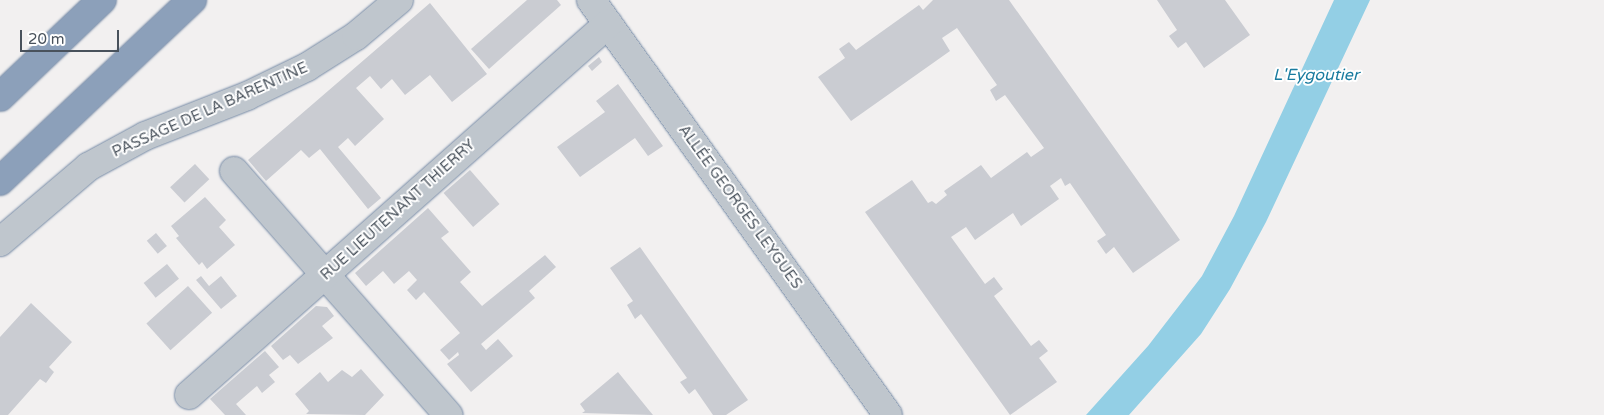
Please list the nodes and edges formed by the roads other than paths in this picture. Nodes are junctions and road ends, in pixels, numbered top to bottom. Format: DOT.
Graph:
graph roads {
  1 [pos="102,0"];
  2 [pos="192,0"];
  3 [pos="399,0"];
  4 [pos="591,0"];
  5 [pos="608,24"];
  6 [pos="0,97"];
  7 [pos="234,171"];
  8 [pos="0,181"];
  9 [pos="0,242"];
  10 [pos="325,275"];
  11 [pos="189,395"];
  12 [pos="448,415"];
  13 [pos="888,415"];
  1 -- 6 [label="highway"];
  2 -- 8 [label="highway"];
  3 -- 9 [label="street, PASSAGE DE LA BARENTINE"];
  4 -- 5 [label="street, ALLÉE GEORGES LEYGUES"];
  5 -- 10 [label="street, RUE LIEUTENANT THIERRY"];
  5 -- 13 [label="street, ALLÉE GEORGES LEYGUES"];
  7 -- 10 [label="street"];
  10 -- 11 [label="street, RUE LIEUTENANT THIERRY"];
  10 -- 12 [label="street"];
}
